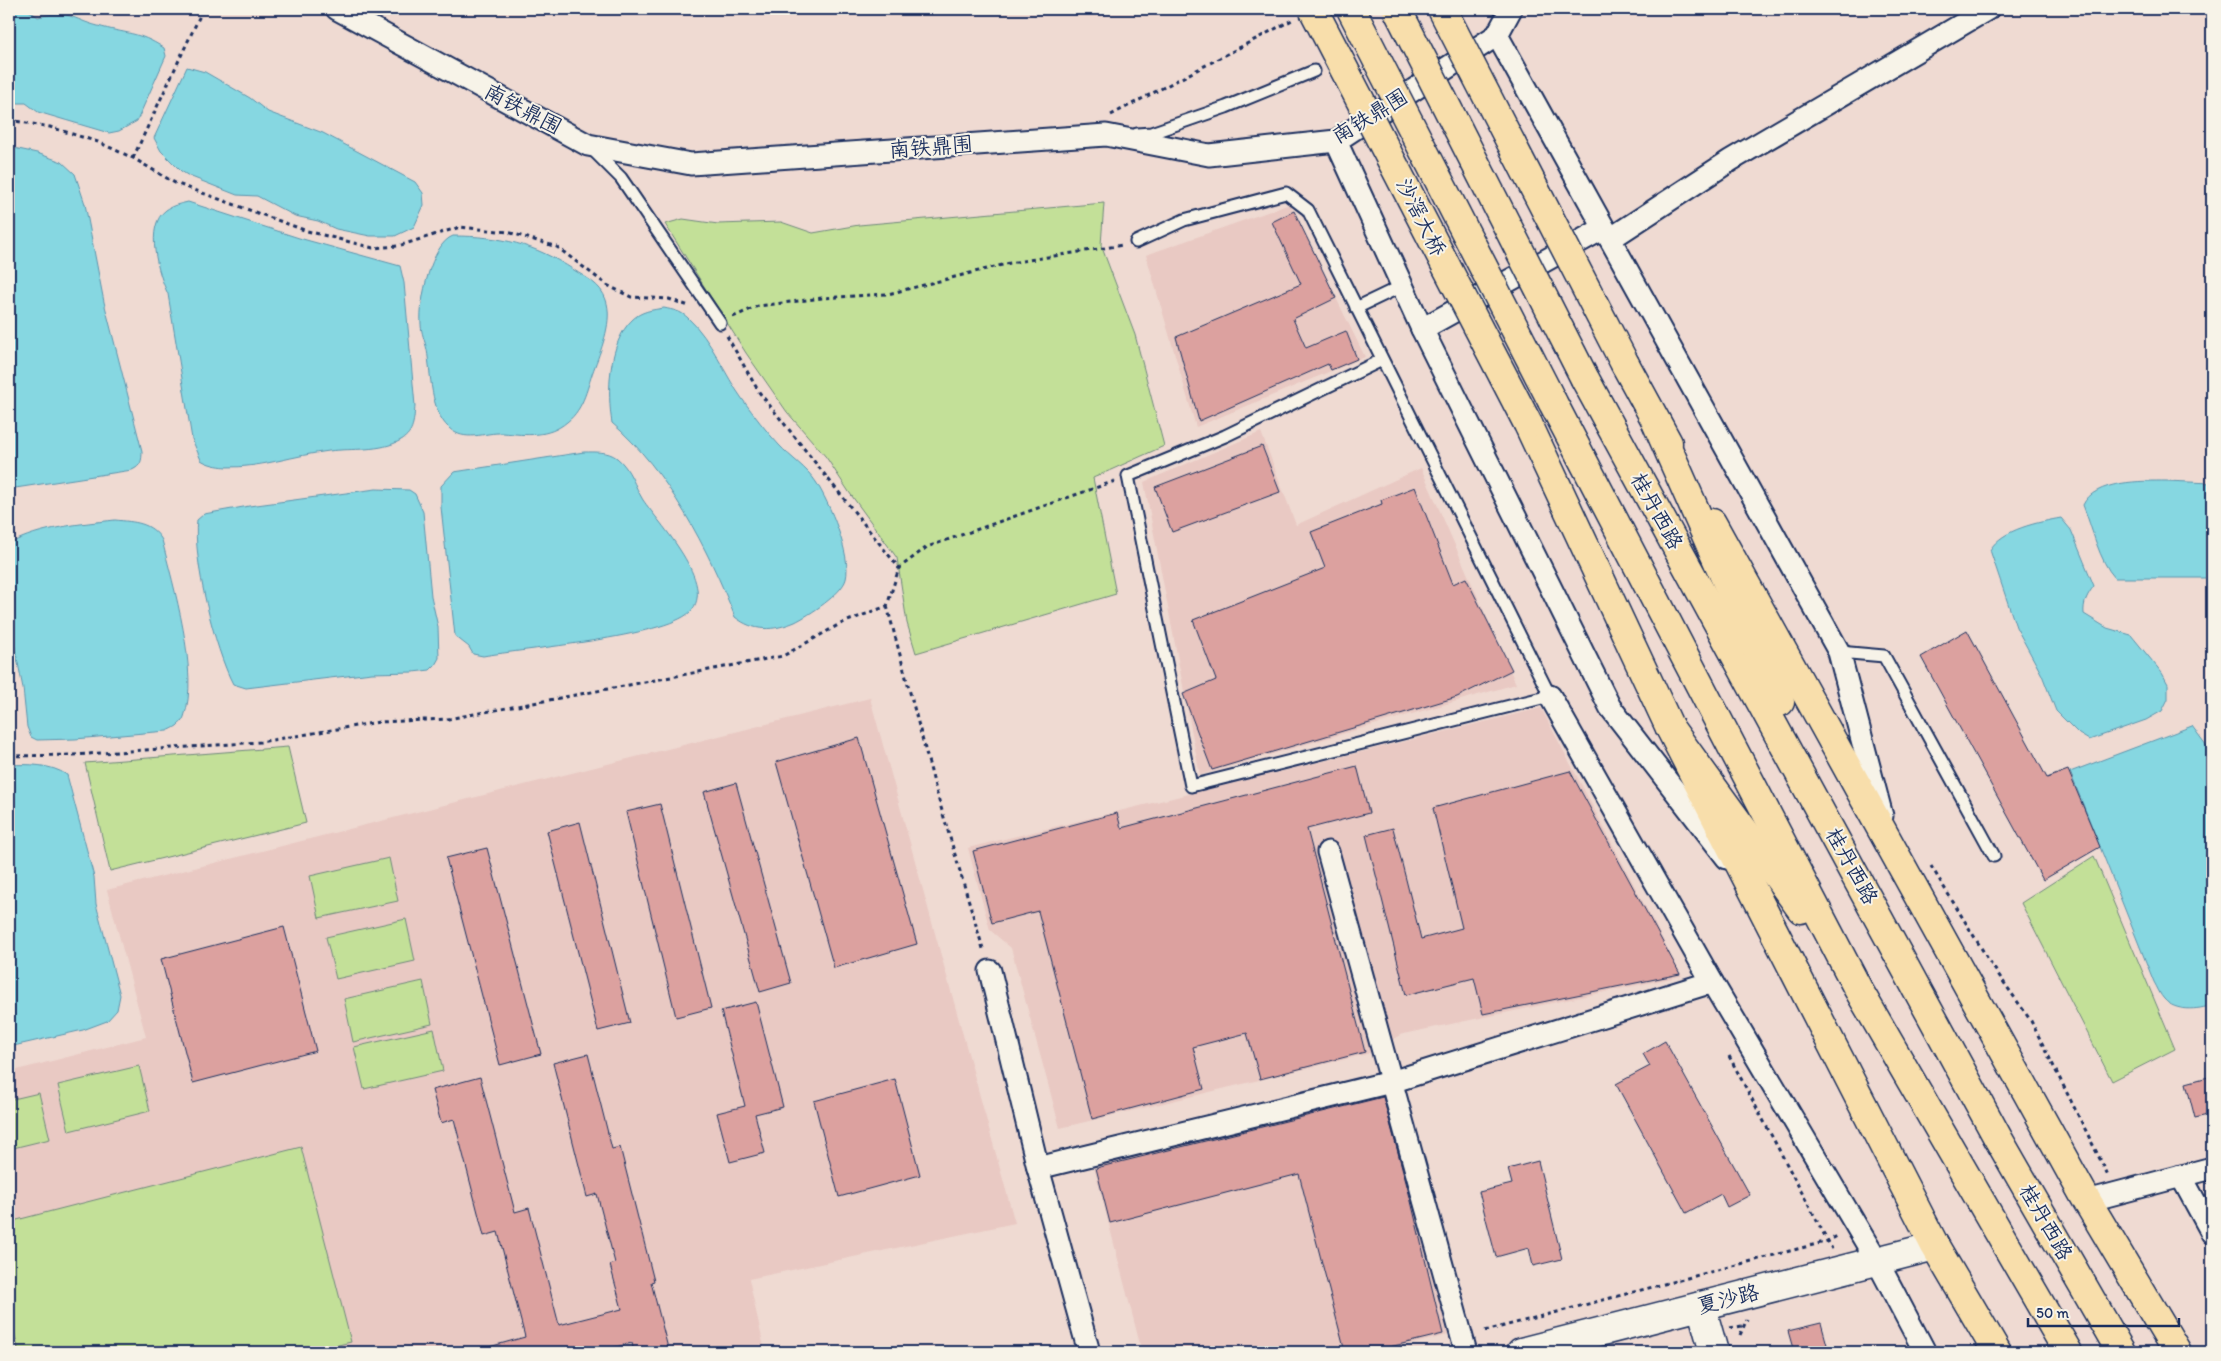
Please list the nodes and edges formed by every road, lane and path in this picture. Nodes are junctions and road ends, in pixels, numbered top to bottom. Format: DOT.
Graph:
graph roads {
  1 [pos="203,9"];
  2 [pos="337,9"];
  3 [pos="1351,9"];
  4 [pos="1397,9"];
  5 [pos="1442,9"];
  6 [pos="1512,9"];
  7 [pos="1988,9"];
  8 [pos="1305,13"];
  9 [pos="1497,35"];
  10 [pos="1314,71"];
  11 [pos="9,120"];
  12 [pos="1105,127"];
  13 [pos="1336,141"];
  14 [pos="588,145"];
  15 [pos="134,158"];
  16 [pos="1607,234"];
  17 [pos="1136,242"];
  18 [pos="1402,286"];
  19 [pos="1356,308"];
  20 [pos="720,323"];
  21 [pos="1422,329"];
  22 [pos="1382,360"];
  23 [pos="1552,401"];
  24 [pos="1656,422"];
  25 [pos="1128,476"];
  26 [pos="899,568"];
  27 [pos="887,606"];
  28 [pos="1839,652"];
  29 [pos="1550,696"];
  30 [pos="1670,728"];
  31 [pos="9,756"];
  32 [pos="1888,840"];
  33 [pos="1328,852"];
  34 [pos="1994,856"];
  35 [pos="1930,865"];
  36 [pos="1855,873"];
  37 [pos="1758,898"];
  38 [pos="990,971"];
  39 [pos="1712,982"];
  40 [pos="1858,988"];
  41 [pos="1725,1047"];
  42 [pos="1391,1082"];
  43 [pos="1038,1168"];
  44 [pos="2212,1168"];
  45 [pos="2181,1176"];
  46 [pos="2109,1178"];
  47 [pos="2087,1201"];
  48 [pos="2212,1233"];
  49 [pos="1840,1235"];
  50 [pos="1828,1241"];
  51 [pos="1935,1246"];
  52 [pos="1832,1249"];
  53 [pos="1877,1261"];
  54 [pos="1701,1306"];
  55 [pos="1742,1326"];
  56 [pos="1485,1330"];
  57 [pos="1720,1341"];
  58 [pos="1088,1352"];
  59 [pos="1466,1352"];
  60 [pos="1521,1352"];
  61 [pos="1925,1352"];
  62 [pos="1997,1352"];
  63 [pos="2068,1352"];
  64 [pos="2120,1352"];
  65 [pos="2177,1352"];
  1 -- 15 [label="path"];
  2 -- 14 [label="street, 南铁鼎围"];
  3 -- 23 [label="main road, 沙滘大桥, bridge"];
  4 -- 36 [label="main road, 桂丹西路, bridge"];
  5 -- 24 [label="main road, bridge"];
  6 -- 9 [label="street, 南铁鼎围"];
  7 -- 16 [label="street"];
  8 -- 12 [label="path"];
  8 -- 30 [label="main road, 沙滘大桥, bridge"];
  9 -- 13 [label="street, 南铁鼎围"];
  9 -- 16 [label="street"];
  10 -- 12 [label="lane"];
  11 -- 15 [label="path"];
  12 -- 13 [label="street, 南铁鼎围"];
  12 -- 14 [label="street, 南铁鼎围"];
  13 -- 18 [label="street"];
  14 -- 20 [label="lane"];
  15 -- 20 [label="path"];
  16 -- 21 [label="street"];
  16 -- 28 [label="street"];
  17 -- 19 [label="lane"];
  17 -- 20 [label="path"];
  18 -- 19 [label="lane"];
  18 -- 21 [label="street"];
  19 -- 22 [label="lane"];
  20 -- 26 [label="path"];
  21 -- 37 [label="street"];
  22 -- 25 [label="lane"];
  22 -- 29 [label="lane"];
  23 -- 40 [label="main road, 桂丹西路"];
  24 -- 32 [label="main road"];
  24 -- 36 [label="main road"];
  25 -- 26 [label="path"];
  25 -- 29 [label="lane"];
  26 -- 27 [label="path"];
  27 -- 31 [label="path"];
  27 -- 38 [label="path"];
  28 -- 32 [label="street"];
  28 -- 34 [label="lane"];
  29 -- 39 [label="street"];
  30 -- 37 [label="main road"];
  30 -- 40 [label="main road"];
  32 -- 47 [label="main road"];
  33 -- 42 [label="street"];
  35 -- 46 [label="path"];
  36 -- 64 [label="main road, 桂丹西路"];
  37 -- 51 [label="main road"];
  38 -- 43 [label="street"];
  39 -- 42 [label="street"];
  39 -- 53 [label="street"];
  40 -- 63 [label="main road, 桂丹西路"];
  41 -- 50 [label="path"];
  42 -- 43 [label="street"];
  42 -- 59 [label="street"];
  43 -- 58 [label="street"];
  44 -- 45 [label="street"];
  45 -- 47 [label="street"];
  45 -- 48 [label="street"];
  47 -- 65 [label="main road"];
  49 -- 50 [label="path"];
  50 -- 52 [label="path"];
  50 -- 56 [label="path"];
  51 -- 53 [label="street, 夏沙路"];
  51 -- 62 [label="main road"];
  53 -- 54 [label="street, 夏沙路"];
  53 -- 61 [label="street"];
  54 -- 57 [label="street"];
  54 -- 60 [label="street, 夏沙路"];
  55 -- 57 [label="path"];
}
